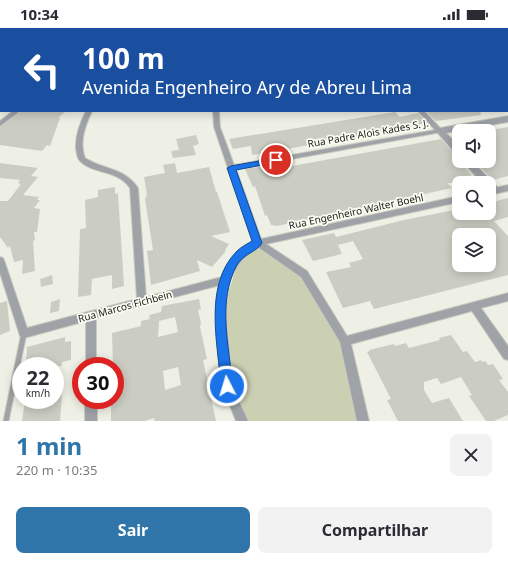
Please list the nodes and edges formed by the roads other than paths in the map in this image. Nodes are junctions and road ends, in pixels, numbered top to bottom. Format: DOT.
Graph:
graph roads {
  1 [pos="16,112"];
  2 [pos="88,112"];
  3 [pos="216,112"];
  4 [pos="422,112"];
  5 [pos="508,119"];
  6 [pos="0,124"];
  7 [pos="440,131"];
  8 [pos="452,144"];
  9 [pos="231,168"];
  10 [pos="473,168"];
  11 [pos="480,176"];
  12 [pos="496,188"];
  13 [pos="508,188"];
  14 [pos="452,201"];
  15 [pos="258,243"];
  16 [pos="0,260"];
  17 [pos="225,280"];
  18 [pos="508,297"];
  19 [pos="142,302"];
  20 [pos="474,306"];
  21 [pos="91,315"];
  22 [pos="24,333"];
  23 [pos="345,341"];
  24 [pos="508,355"];
  25 [pos="91,357"];
  26 [pos="91,409"];
  27 [pos="6,421"];
  28 [pos="91,421"];
  29 [pos="242,421"];
  30 [pos="363,421"];
  1 -- 6 [label="street"];
  2 -- 19 [label="street"];
  3 -- 9 [label="street"];
  4 -- 7 [label="street"];
  5 -- 7 [label="street, Rua Padre Alois Kades S. J."];
  7 -- 8 [label="street"];
  7 -- 9 [label="street, Rua Padre Alois Kades S. J."];
  9 -- 15 [label="street"];
  10 -- 11 [label="street"];
  12 -- 13 [label="street"];
  14 -- 15 [label="street, Rua Engenheiro Walter Boehl"];
  15 -- 17 [label="street, Rua Engenheiro Walter Boehl"];
  15 -- 23 [label="street"];
  16 -- 22 [label="street"];
  17 -- 19 [label="street, Rua Marcos Fichbein"];
  17 -- 29 [label="street, Rua Engenheiro Walter Boehl"];
  18 -- 20 [label="street"];
  19 -- 21 [label="street, Rua Marcos Fichbein"];
  20 -- 23 [label="street"];
  20 -- 24 [label="street"];
  21 -- 22 [label="street, Rua Marcos Fichbein"];
  21 -- 25 [label="street"];
  22 -- 27 [label="lane"];
  23 -- 30 [label="street"];
  26 -- 28 [label="street"];
}
